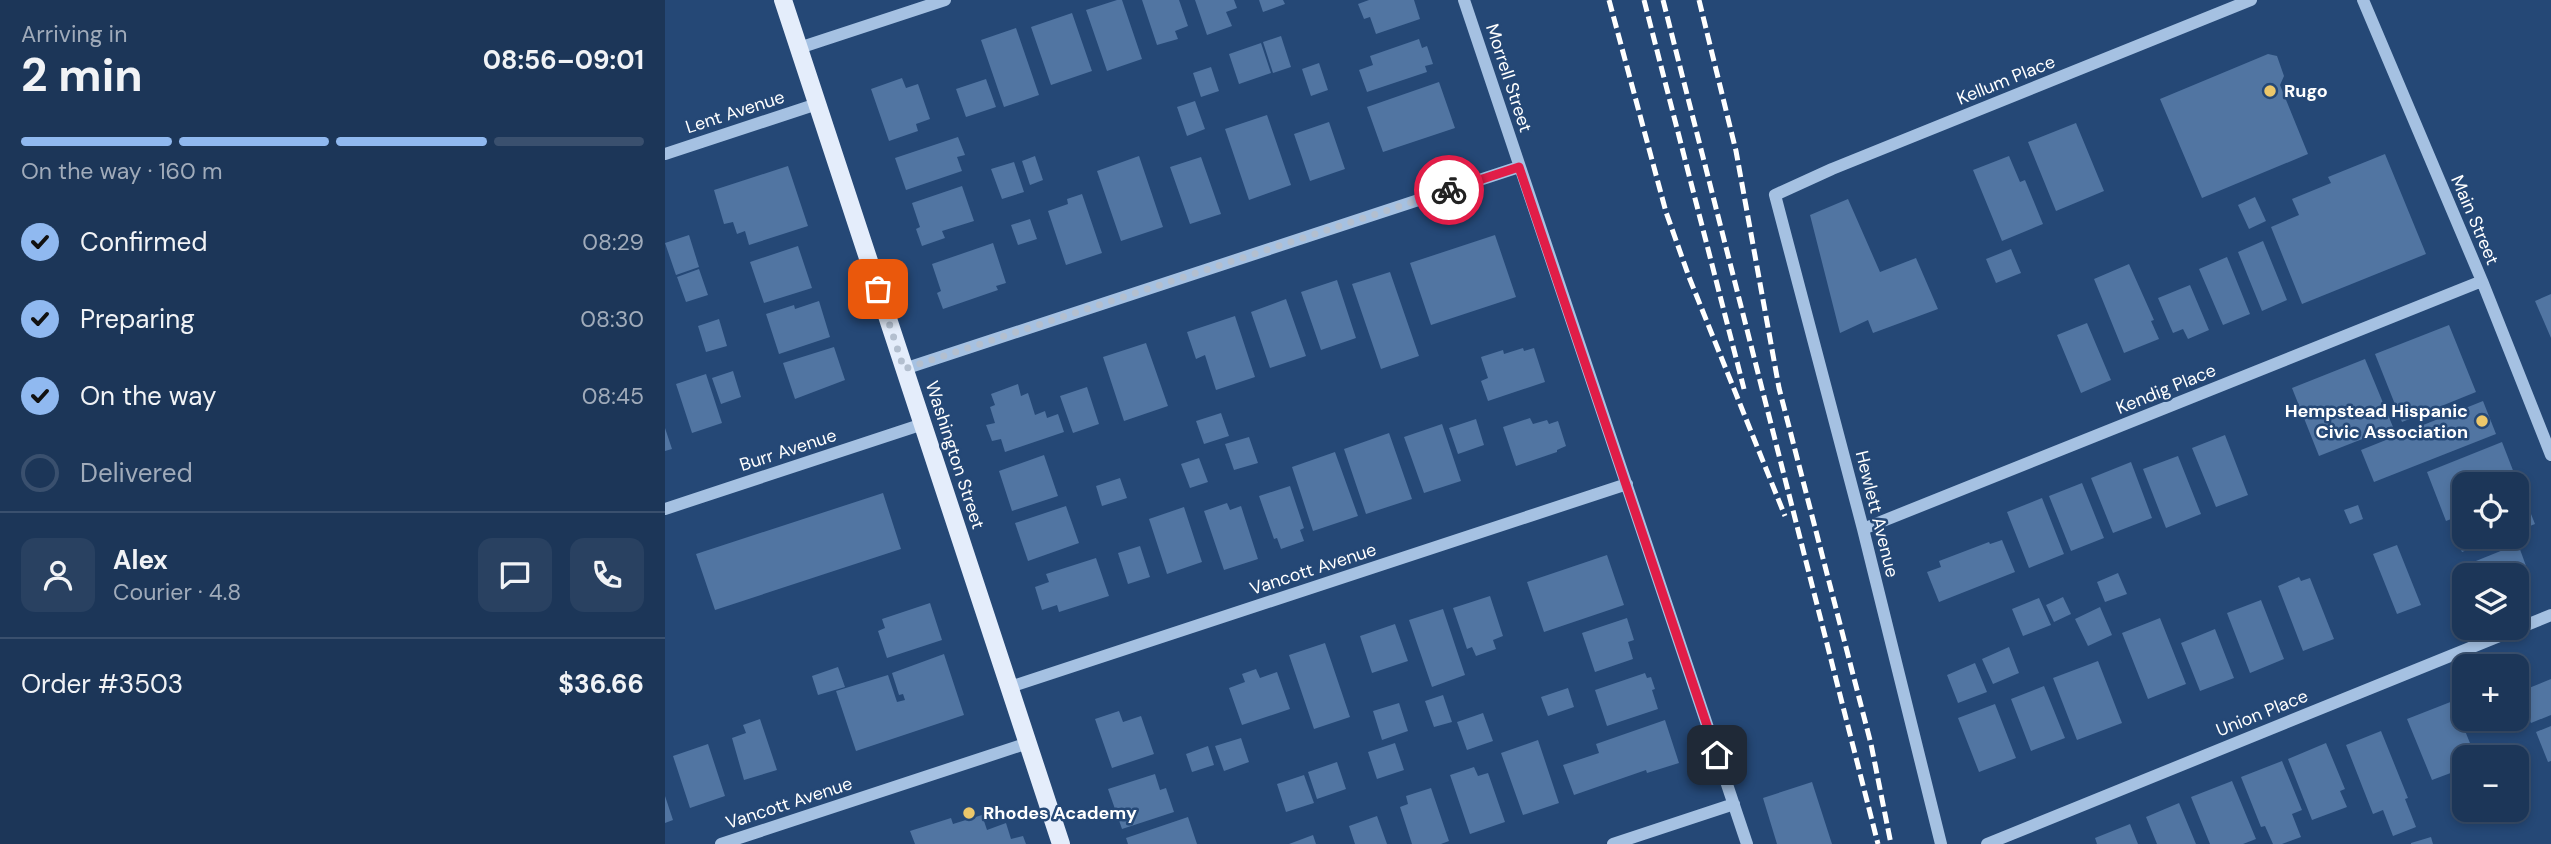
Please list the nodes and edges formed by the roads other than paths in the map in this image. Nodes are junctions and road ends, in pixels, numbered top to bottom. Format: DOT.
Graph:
graph roads {
  1 [pos="783,0"];
  2 [pos="945,0"];
  3 [pos="1464,0"];
  4 [pos="2251,0"];
  5 [pos="2363,0"];
  6 [pos="799,48"];
  7 [pos="817,104"];
  8 [pos="665,154"];
  9 [pos="1519,167"];
  10 [pos="1775,194"];
  11 [pos="2482,281"];
  12 [pos="904,369"];
  13 [pos="923,424"];
  14 [pos="2551,455"];
  15 [pos="1627,485"];
  16 [pos="665,509"];
  17 [pos="1863,529"];
  18 [pos="2551,615"];
  19 [pos="1010,687"];
  20 [pos="1028,743"];
  21 [pos="1734,804"];
  22 [pos="721,844"];
  23 [pos="1061,844"];
  24 [pos="1613,844"];
  25 [pos="1747,844"];
  26 [pos="1941,844"];
  27 [pos="1987,844"];
  1 -- 6 [label="main road, Washington Street"];
  2 -- 6 [label="street"];
  3 -- 9 [label="street, Morrell Street"];
  4 -- 10 [label="street, Kellum Place"];
  5 -- 11 [label="street, Main Street"];
  6 -- 7 [label="main road, Washington Street"];
  7 -- 8 [label="street, Lent Avenue"];
  7 -- 12 [label="main road, Washington Street"];
  9 -- 12 [label="street"];
  9 -- 15 [label="street, Morrell Street"];
  10 -- 17 [label="street, Hewlett Avenue"];
  11 -- 14 [label="street, Main Street"];
  11 -- 17 [label="street, Kendig Place"];
  12 -- 13 [label="main road, Washington Street"];
  13 -- 16 [label="street, Burr Avenue"];
  13 -- 19 [label="main road, Washington Street"];
  15 -- 19 [label="street, Vancott Avenue"];
  15 -- 21 [label="street, Morrell Street"];
  17 -- 26 [label="street, Hewlett Avenue"];
  18 -- 27 [label="street, Union Place"];
  19 -- 20 [label="main road, Washington Street"];
  20 -- 22 [label="street, Vancott Avenue"];
  20 -- 23 [label="main road, Washington Street"];
  21 -- 24 [label="street"];
  21 -- 25 [label="street, Morrell Street"];
}
